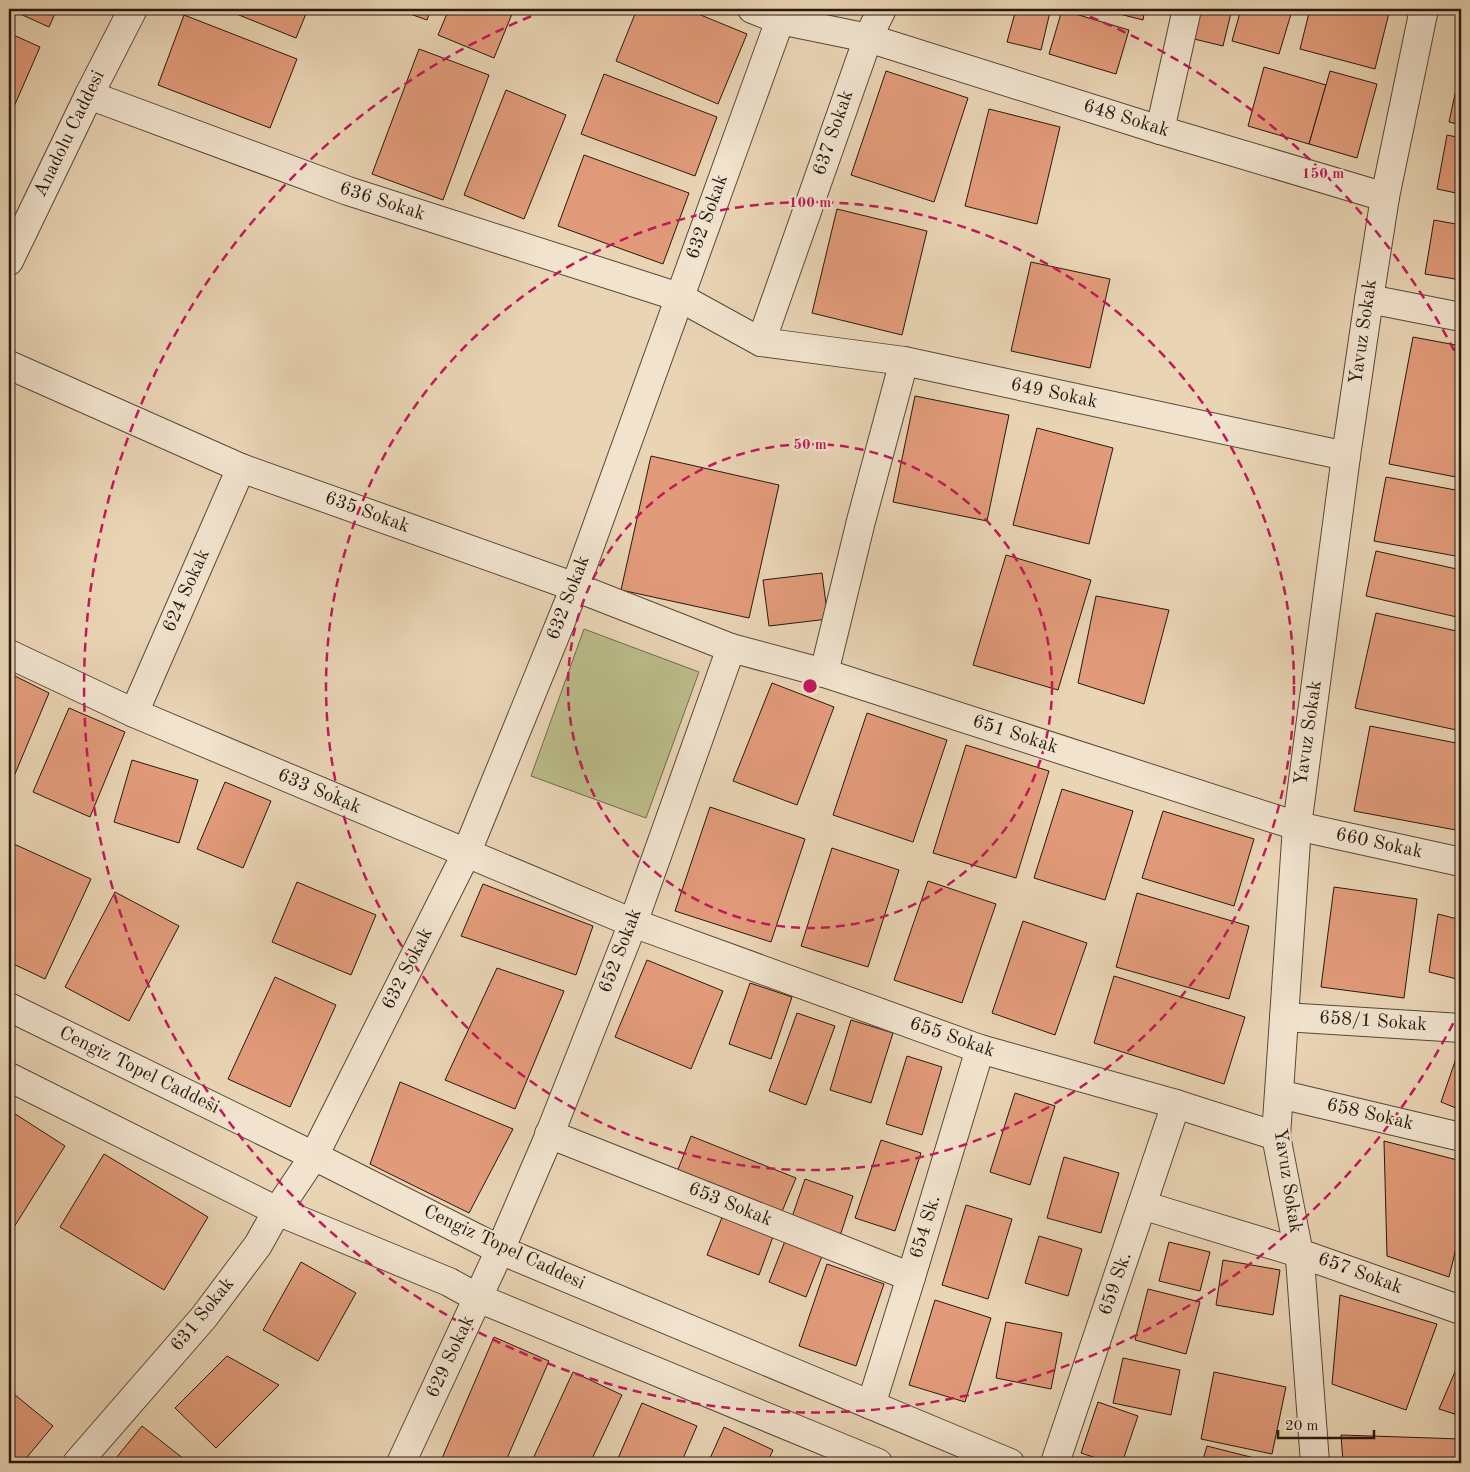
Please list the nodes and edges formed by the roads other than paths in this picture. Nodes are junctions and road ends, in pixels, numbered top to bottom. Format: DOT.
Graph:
graph roads {
  1 [pos="133,9"];
  2 [pos="752,9"];
  3 [pos="882,9"];
  4 [pos="1187,9"];
  5 [pos="1424,9"];
  6 [pos="780,20"];
  7 [pos="868,38"];
  8 [pos="89,95"];
  9 [pos="1160,130"];
  10 [pos="1385,196"];
  11 [pos="9,261"];
  12 [pos="678,298"];
  13 [pos="1368,299"];
  14 [pos="1461,317"];
  15 [pos="761,342"];
  16 [pos="904,361"];
  17 [pos="9,365"];
  18 [pos="1346,456"];
  19 [pos="241,468"];
  20 [pos="575,587"];
  21 [pos="731,648"];
  22 [pos="9,654"];
  23 [pos="824,673"];
  24 [pos="134,713"];
  25 [pos="1297,826"];
  26 [pos="466,854"];
  27 [pos="1461,862"];
  28 [pos="633,923"];
  29 [pos="9,1007"];
  30 [pos="1284,1017"];
  31 [pos="1461,1028"];
  32 [pos="980,1049"];
  33 [pos="9,1077"];
  34 [pos="1279,1094"];
  35 [pos="1176,1104"];
  36 [pos="550,1134"];
  37 [pos="1276,1136"];
  38 [pos="1461,1137"];
  39 [pos="314,1156"];
  40 [pos="1142,1205"];
  41 [pos="276,1211"];
  42 [pos="500,1250"];
  43 [pos="1299,1253"];
  44 [pos="911,1277"];
  45 [pos="478,1298"];
  46 [pos="1461,1310"];
  47 [pos="871,1404"];
  48 [pos="78,1463"];
  49 [pos="401,1463"];
  50 [pos="878,1463"];
  51 [pos="1010,1463"];
  52 [pos="1055,1463"];
  53 [pos="1314,1463"];
  1 -- 8 [label="street, Anadolu Caddesi"];
  2 -- 6 [label="street, 648 Sokak"];
  3 -- 7 [label="street, 637 Sokak"];
  4 -- 9 [label="street"];
  5 -- 10 [label="street, Yavuz Sokak"];
  6 -- 7 [label="street, 648 Sokak"];
  6 -- 12 [label="street, 632 Sokak"];
  7 -- 9 [label="street, 648 Sokak"];
  7 -- 15 [label="street, 637 Sokak"];
  8 -- 11 [label="street, Anadolu Caddesi"];
  8 -- 12 [label="street, 636 Sokak"];
  9 -- 10 [label="street, 648 Sokak"];
  10 -- 13 [label="street, Yavuz Sokak"];
  12 -- 15 [label="street, 636 Sokak"];
  12 -- 20 [label="street, 632 Sokak"];
  13 -- 14 [label="street"];
  13 -- 18 [label="street, Yavuz Sokak"];
  15 -- 16 [label="street, 649 Sokak"];
  16 -- 18 [label="street, 649 Sokak"];
  16 -- 23 [label="street"];
  17 -- 19 [label="street, 635 Sokak"];
  18 -- 25 [label="street, Yavuz Sokak"];
  19 -- 20 [label="street, 635 Sokak"];
  19 -- 24 [label="street, 624 Sokak"];
  20 -- 21 [label="street, 635 Sokak"];
  20 -- 26 [label="street, 632 Sokak"];
  21 -- 23 [label="street, 651 Sokak"];
  21 -- 28 [label="street, 652 Sokak"];
  22 -- 24 [label="street, 633 Sokak"];
  23 -- 25 [label="street, 651 Sokak"];
  24 -- 26 [label="street, 633 Sokak"];
  25 -- 27 [label="street, 660 Sokak"];
  25 -- 30 [label="street, Yavuz Sokak"];
  26 -- 28 [label="street, 633 Sokak"];
  26 -- 39 [label="street, 632 Sokak"];
  28 -- 32 [label="street, 655 Sokak"];
  28 -- 36 [label="street, 652 Sokak"];
  29 -- 39 [label="street, Cengiz Topel Caddesi"];
  30 -- 31 [label="street, 658/1 Sokak"];
  30 -- 34 [label="street, Yavuz Sokak"];
  32 -- 35 [label="street, 655 Sokak"];
  32 -- 44 [label="street, 654 Sk."];
  33 -- 41 [label="street"];
  34 -- 37 [label="street, Yavuz Sokak"];
  34 -- 38 [label="street, 658 Sokak"];
  35 -- 37 [label="street, 655 Sokak"];
  35 -- 40 [label="street, 659 Sk."];
  36 -- 42 [label="street, 652 Sokak"];
  36 -- 44 [label="street, 653 Sokak"];
  37 -- 43 [label="street, Yavuz Sokak"];
  39 -- 41 [label="street, 631 Sokak"];
  39 -- 42 [label="street, Cengiz Topel Caddesi"];
  40 -- 43 [label="street, 657 Sokak"];
  40 -- 52 [label="street, 659 Sk."];
  41 -- 45 [label="street"];
  41 -- 48 [label="street, 631 Sokak"];
  42 -- 45 [label="street, 629 Sokak"];
  42 -- 47 [label="street, Cengiz Topel Caddesi"];
  43 -- 46 [label="street, 657 Sokak"];
  43 -- 53 [label="street, Yavuz Sokak"];
  44 -- 47 [label="street, 654 Sk."];
  45 -- 49 [label="street, 629 Sokak"];
  45 -- 50 [label="street"];
  47 -- 51 [label="street, Cengiz Topel Caddesi"];
}
